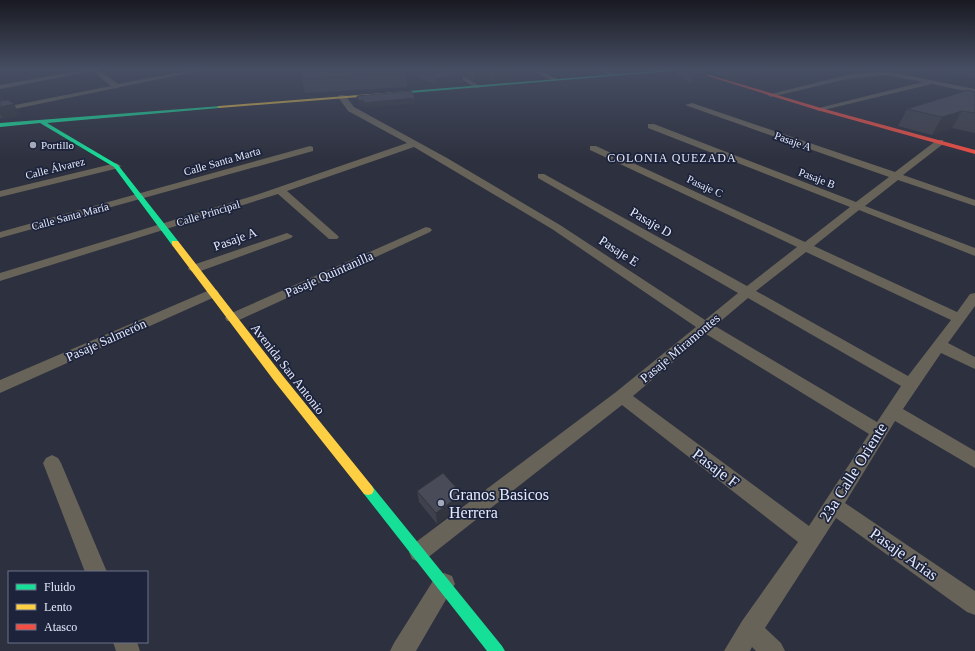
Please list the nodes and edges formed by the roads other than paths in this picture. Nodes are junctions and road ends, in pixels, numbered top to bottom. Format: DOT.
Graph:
graph roads {
  1 [pos="47,100"];
  2 [pos="312,100"];
  3 [pos="344,100"];
  4 [pos="789,100"];
  5 [pos="855,100"];
  6 [pos="690,105"];
  7 [pos="819,109"];
  8 [pos="0,110"];
  9 [pos="42,122"];
  10 [pos="0,124"];
  11 [pos="651,126"];
  12 [pos="940,142"];
  13 [pos="414,144"];
  14 [pos="310,148"];
  15 [pos="593,148"];
  16 [pos="975,152"];
  17 [pos="116,166"];
  18 [pos="541,176"];
  19 [pos="896,176"];
  20 [pos="280,190"];
  21 [pos="0,194"];
  22 [pos="141,196"];
  23 [pos="975,203"];
  24 [pos="857,206"];
  25 [pos="163,227"];
  26 [pos="426,230"];
  27 [pos="0,235"];
  28 [pos="287,236"];
  29 [pos="333,237"];
  30 [pos="807,246"];
  31 [pos="975,252"];
  32 [pos="194,269"];
  33 [pos="0,277"];
  34 [pos="746,292"];
  35 [pos="212,293"];
  36 [pos="975,297"];
  37 [pos="232,318"];
  38 [pos="959,318"];
  39 [pos="706,327"];
  40 [pos="940,345"];
  41 [pos="975,364"];
  42 [pos="910,384"];
  43 [pos="0,387"];
  44 [pos="622,396"];
  45 [pos="892,411"];
  46 [pos="879,432"];
  47 [pos="975,460"];
  48 [pos="52,463"];
  49 [pos="833,505"];
  50 [pos="811,540"];
  51 [pos="419,552"];
  52 [pos="96,571"];
  53 [pos="444,584"];
  54 [pos="975,604"];
  55 [pos="750,629"];
  56 [pos="402,651"];
  57 [pos="497,651"];
  58 [pos="736,651"];
  59 [pos="774,651"];
  1 -- 8 [label="street"];
  2 -- 9 [label="main road"];
  3 -- 13 [label="street, Pasaje E"];
  4 -- 7 [label="main road"];
  5 -- 7 [label="street"];
  6 -- 19 [label="street, Pasaje A"];
  7 -- 12 [label="main road"];
  9 -- 10 [label="main road"];
  9 -- 17 [label="main road, Avenida San Antonio"];
  11 -- 24 [label="street, Pasaje B"];
  12 -- 16 [label="main road"];
  12 -- 19 [label="street, Pasaje Miramontes"];
  13 -- 20 [label="street, Calle Principal"];
  13 -- 39 [label="street, Pasaje E"];
  14 -- 22 [label="street, Calle Santa Marta"];
  15 -- 30 [label="street, Pasaje C"];
  17 -- 21 [label="street, Calle Álvarez"];
  17 -- 22 [label="main road, Avenida San Antonio"];
  18 -- 34 [label="street, Pasaje D"];
  19 -- 23 [label="street, Pasaje A"];
  19 -- 24 [label="street, Pasaje Miramontes"];
  20 -- 25 [label="street, Calle Principal"];
  20 -- 29 [label="street"];
  22 -- 25 [label="main road, Avenida San Antonio"];
  22 -- 27 [label="street, Calle Santa María"];
  24 -- 30 [label="street, Pasaje Miramontes"];
  24 -- 31 [label="street, Pasaje B"];
  25 -- 32 [label="main road, Avenida San Antonio"];
  25 -- 33 [label="street, Calle Principal"];
  26 -- 37 [label="street, Pasaje Quintanilla"];
  28 -- 32 [label="street, Pasaje A"];
  30 -- 34 [label="street, Pasaje Miramontes"];
  30 -- 38 [label="street, Pasaje C"];
  32 -- 35 [label="main road, Avenida San Antonio"];
  34 -- 39 [label="street, Pasaje Miramontes"];
  34 -- 42 [label="street, Pasaje D"];
  35 -- 37 [label="main road, Avenida San Antonio"];
  35 -- 43 [label="street, Pasaje Salmerón"];
  36 -- 38 [label="street, 23a Calle Oriente"];
  37 -- 51 [label="main road, Avenida San Antonio"];
  38 -- 40 [label="street, 23a Calle Oriente"];
  39 -- 44 [label="street, Pasaje Miramontes"];
  39 -- 46 [label="street, Pasaje E"];
  40 -- 41 [label="street"];
  40 -- 42 [label="street, 23a Calle Oriente"];
  42 -- 45 [label="street, 23a Calle Oriente"];
  44 -- 50 [label="street, Pasaje F"];
  44 -- 51 [label="street, Pasaje Miramontes"];
  45 -- 46 [label="street, 23a Calle Oriente"];
  45 -- 47 [label="street"];
  46 -- 49 [label="street, 23a Calle Oriente"];
  48 -- 52 [label="street"];
  49 -- 50 [label="street, 23a Calle Oriente"];
  49 -- 54 [label="street, Pasaje Arias"];
  50 -- 55 [label="street, 23a Calle Oriente"];
  51 -- 53 [label="main road, Avenida San Antonio"];
  53 -- 56 [label="street"];
  53 -- 57 [label="main road, Avenida San Antonio"];
  55 -- 58 [label="street, 23a Calle Oriente"];
  55 -- 59 [label="street"];
}
